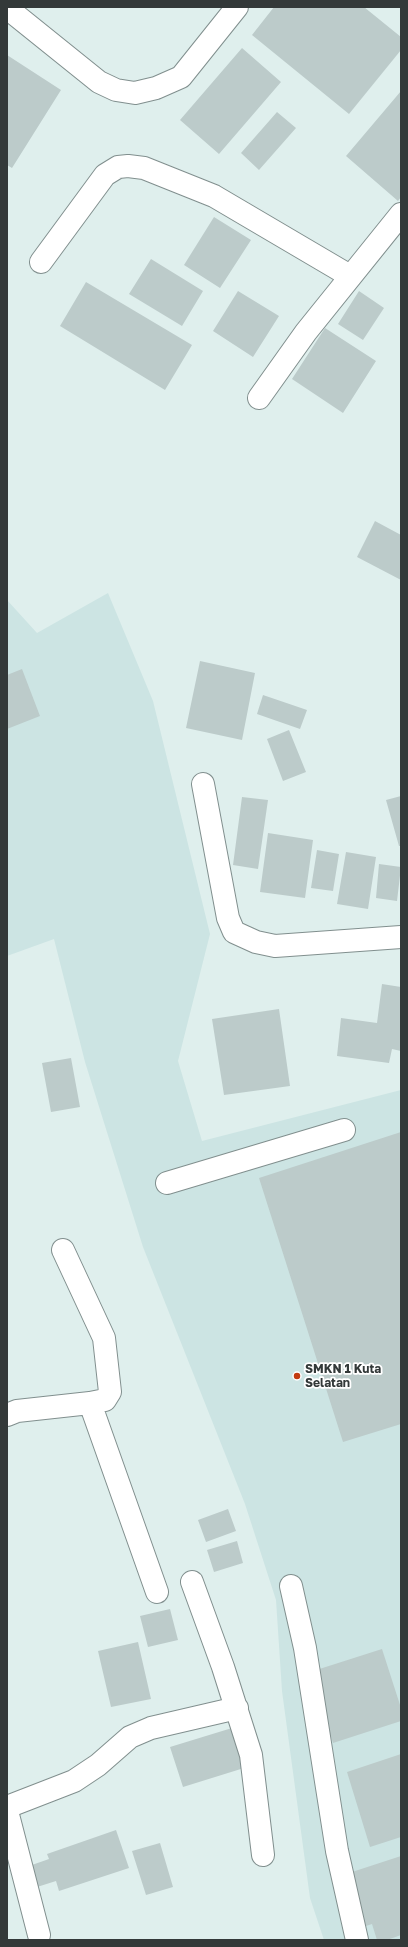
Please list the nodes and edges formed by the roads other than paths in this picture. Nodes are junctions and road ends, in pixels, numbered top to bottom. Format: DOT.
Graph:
graph roads {
  1 [pos="238,7"];
  2 [pos="7,8"];
  3 [pos="401,214"];
  4 [pos="41,262"];
  5 [pos="350,276"];
  6 [pos="259,398"];
  7 [pos="203,784"];
  8 [pos="401,937"];
  9 [pos="344,1130"];
  10 [pos="167,1183"];
  11 [pos="63,1250"];
  12 [pos="90,1403"];
  13 [pos="7,1415"];
  14 [pos="192,1582"];
  15 [pos="291,1586"];
  16 [pos="157,1592"];
  17 [pos="237,1708"];
  18 [pos="7,1807"];
  19 [pos="7,1811"];
  20 [pos="262,1855"];
  21 [pos="39,1935"];
  22 [pos="357,1940"];
  1 -- 2 [label="street"];
  3 -- 5 [label="street"];
  4 -- 5 [label="street"];
  5 -- 6 [label="street"];
  7 -- 8 [label="street"];
  9 -- 10 [label="street"];
  11 -- 12 [label="street"];
  12 -- 13 [label="street"];
  12 -- 16 [label="street"];
  14 -- 17 [label="street"];
  15 -- 22 [label="street"];
  17 -- 18 [label="street"];
  17 -- 20 [label="street"];
  19 -- 21 [label="street"];
}
